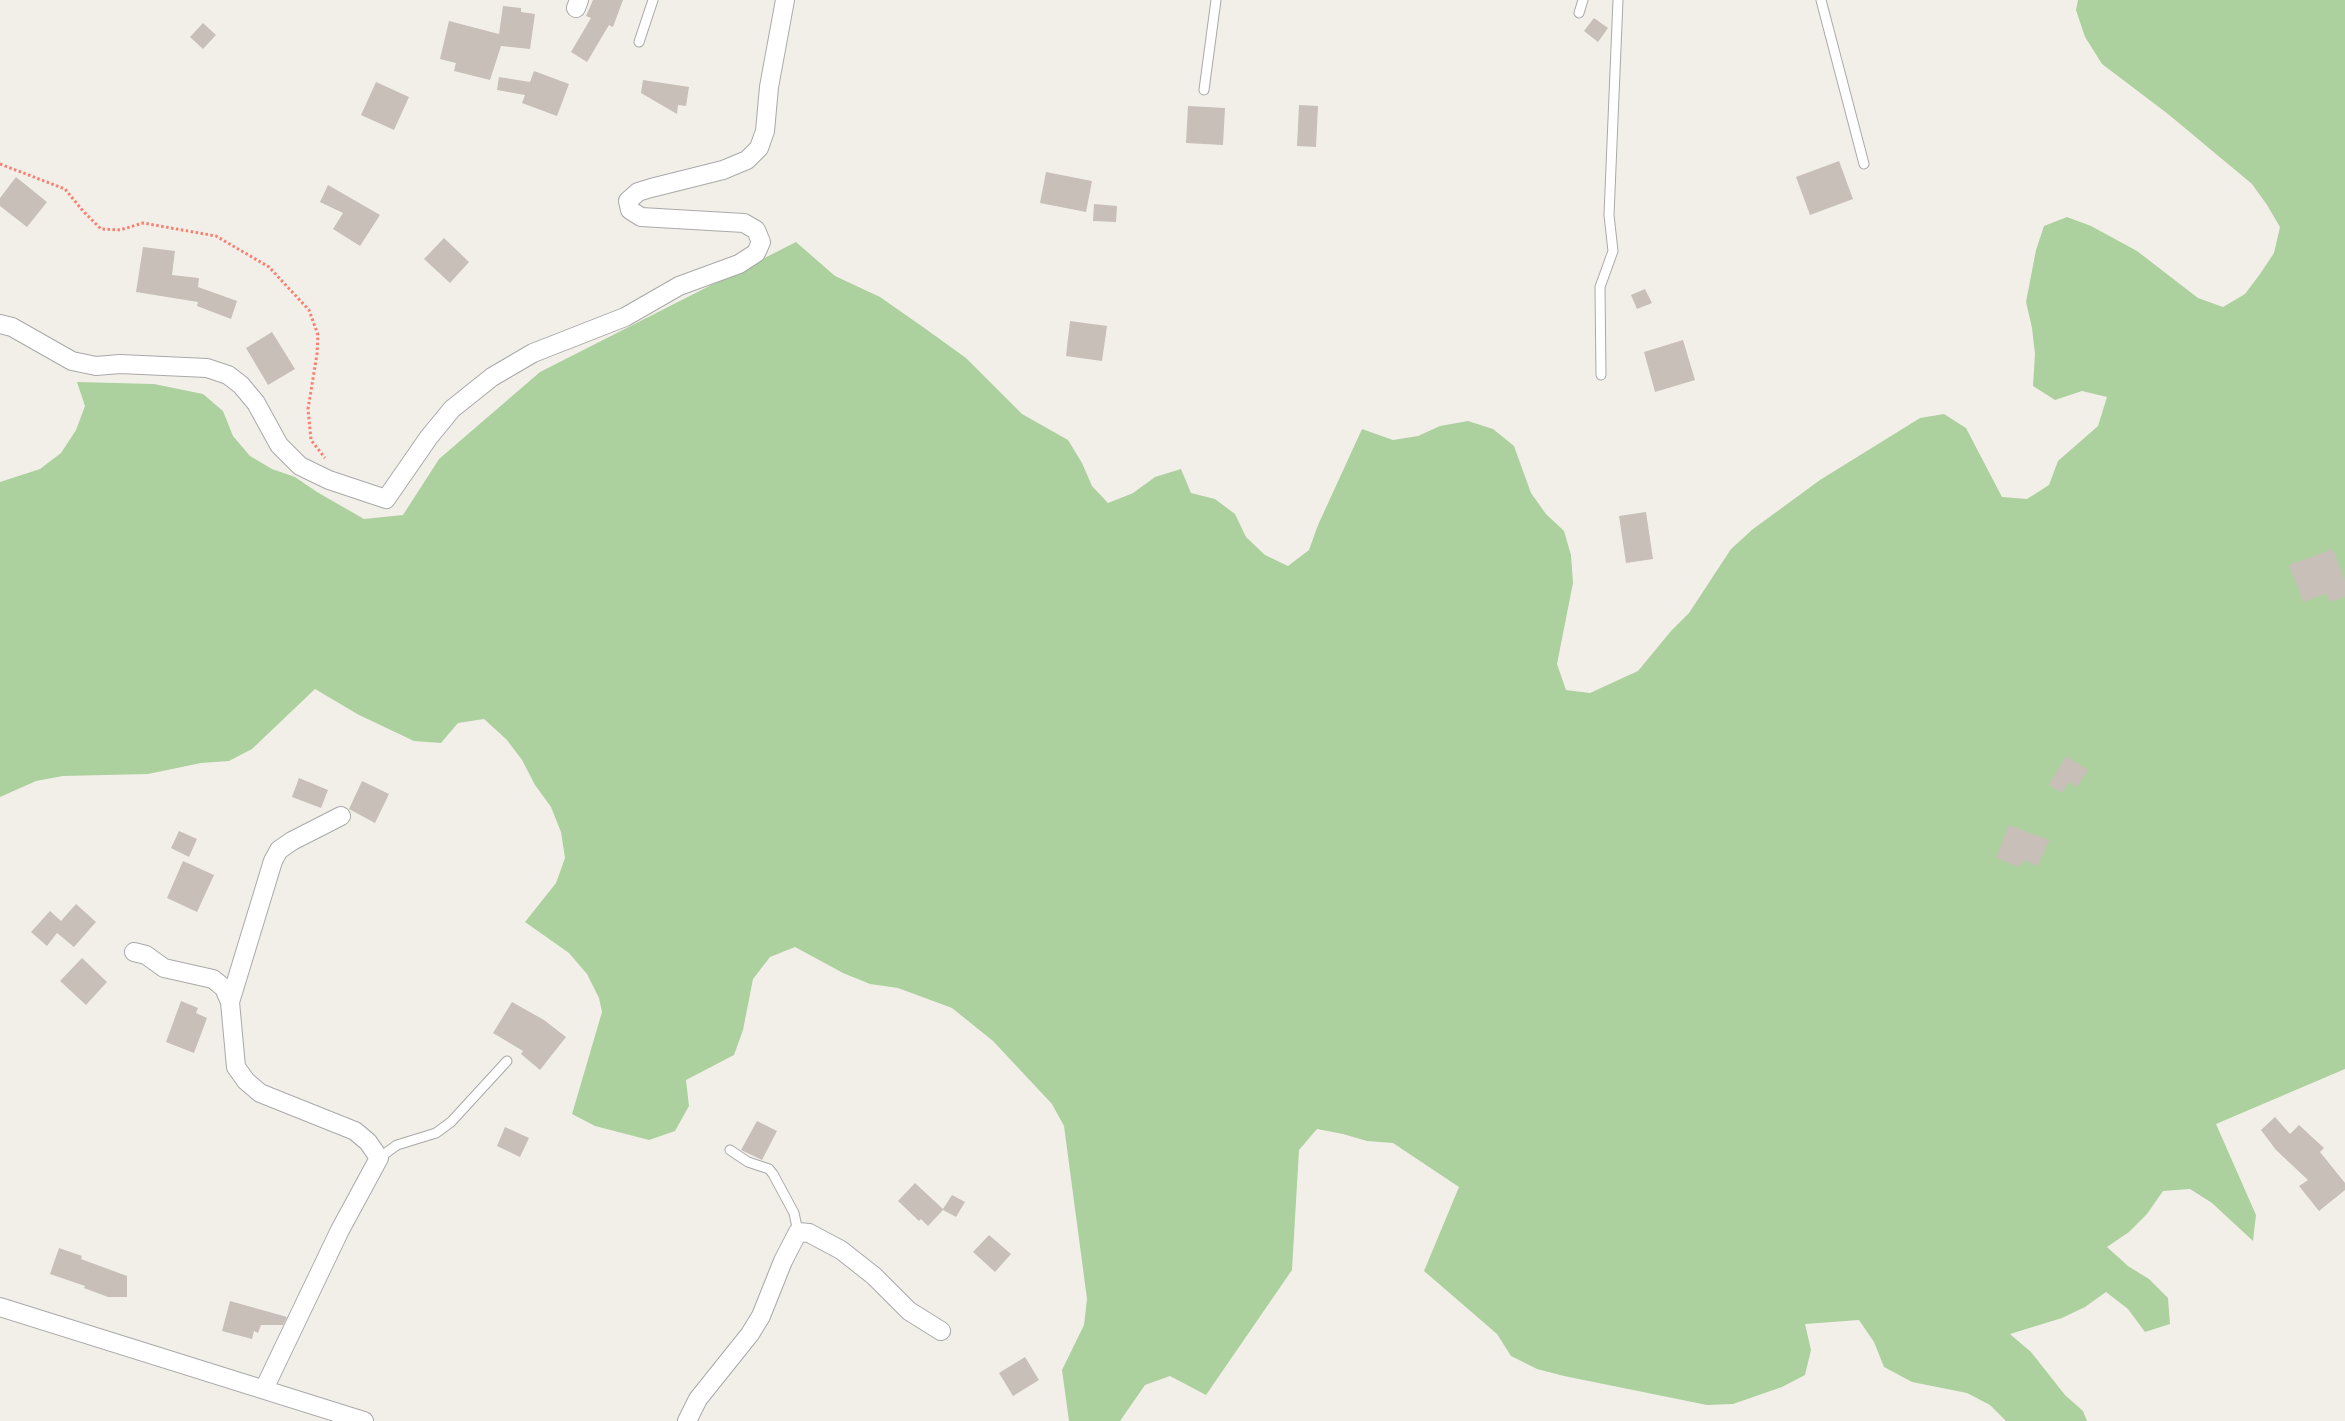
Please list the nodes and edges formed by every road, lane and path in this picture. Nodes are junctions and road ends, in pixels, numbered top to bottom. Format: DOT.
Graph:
graph roads {
  1 [pos="653,0"];
  2 [pos="786,0"];
  3 [pos="1216,0"];
  4 [pos="1583,0"];
  5 [pos="1618,0"];
  6 [pos="1821,0"];
  7 [pos="1579,13"];
  8 [pos="640,42"];
  9 [pos="1204,90"];
  10 [pos="0,164"];
  11 [pos="1864,164"];
  12 [pos="0,324"];
  13 [pos="1602,375"];
  14 [pos="333,463"];
  15 [pos="341,816"];
  16 [pos="134,952"];
  17 [pos="230,1002"];
  18 [pos="507,1061"];
  19 [pos="730,1150"];
  20 [pos="379,1158"];
  21 [pos="798,1232"];
  22 [pos="0,1307"];
  23 [pos="941,1331"];
  24 [pos="264,1389"];
  25 [pos="364,1421"];
  26 [pos="687,1421"];
  1 -- 8 [label="lane"];
  2 -- 12 [label="street"];
  3 -- 9 [label="lane"];
  4 -- 7 [label="lane"];
  5 -- 13 [label="lane"];
  6 -- 11 [label="lane"];
  10 -- 14 [label="path"];
  15 -- 17 [label="street"];
  16 -- 17 [label="street"];
  17 -- 20 [label="street"];
  18 -- 20 [label="lane"];
  19 -- 21 [label="lane"];
  20 -- 24 [label="street"];
  21 -- 23 [label="street"];
  21 -- 26 [label="street"];
  22 -- 24 [label="street"];
  24 -- 25 [label="street"];
}
